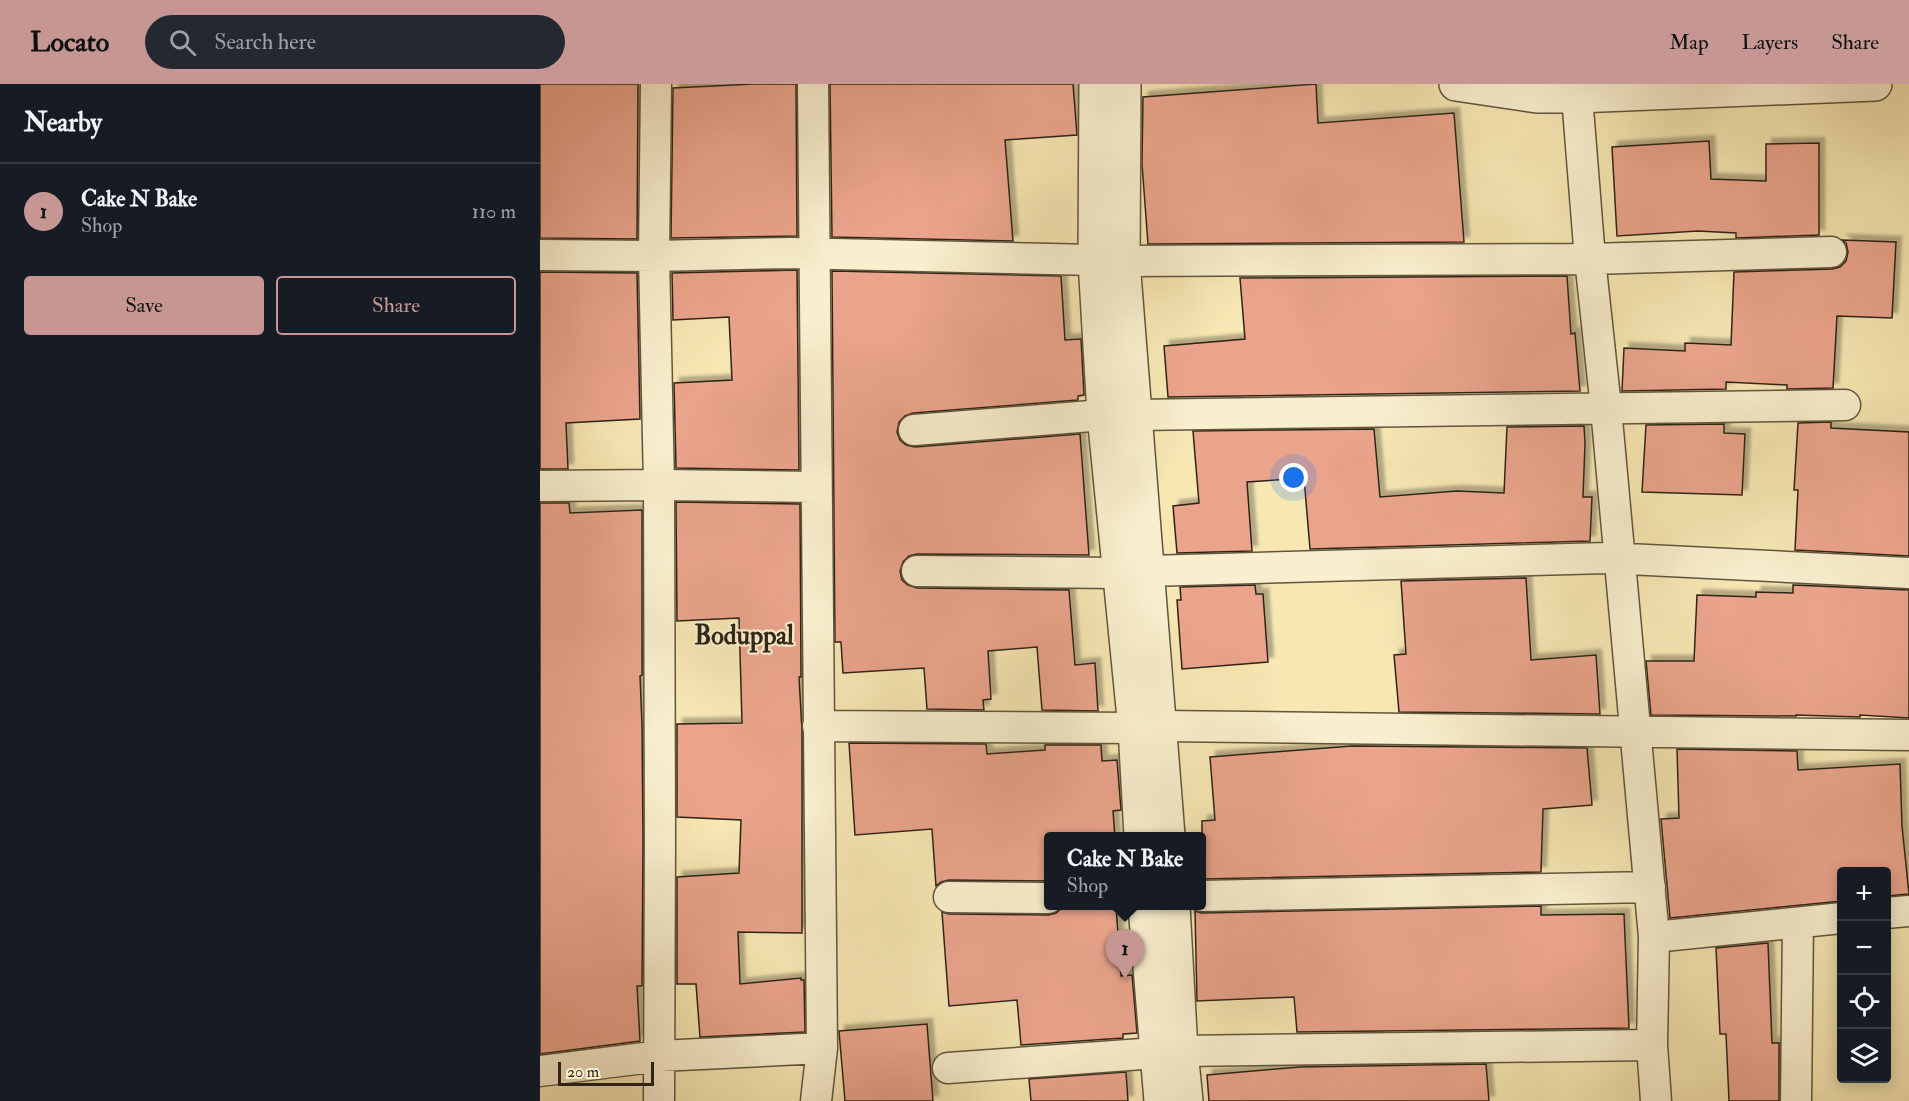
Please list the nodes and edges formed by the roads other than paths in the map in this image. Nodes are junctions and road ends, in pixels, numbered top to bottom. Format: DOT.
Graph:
graph roads {
  1 [pos="656,84"];
  2 [pos="813,84"];
  3 [pos="1096,84"];
  4 [pos="1124,84"];
  5 [pos="1456,84"];
  6 [pos="1866,84"];
  7 [pos="1536,90"];
  8 [pos="1577,96"];
  9 [pos="1831,252"];
  10 [pos="814,254"];
  11 [pos="540,255"];
  12 [pos="654,256"];
  13 [pos="1590,259"];
  14 [pos="1109,260"];
  15 [pos="1845,405"];
  16 [pos="1606,408"];
  17 [pos="1104,415"];
  18 [pos="1136,415"];
  19 [pos="914,430"];
  20 [pos="659,485"];
  21 [pos="540,486"];
  22 [pos="815,487"];
  23 [pos="1620,559"];
  24 [pos="916,571"];
  25 [pos="1133,572"];
  26 [pos="1909,573"];
  27 [pos="818,726"];
  28 [pos="1148,727"];
  29 [pos="1637,731"];
  30 [pos="1909,735"];
  31 [pos="1141,832"];
  32 [pos="1167,832"];
  33 [pos="1650,887"];
  34 [pos="1206,896"];
  35 [pos="949,897"];
  36 [pos="1044,897"];
  37 [pos="1146,910"];
  38 [pos="1173,910"];
  39 [pos="1909,911"];
  40 [pos="1891,913"];
  41 [pos="1837,918"];
  42 [pos="1798,922"];
  43 [pos="1654,937"];
  44 [pos="1652,1045"];
  45 [pos="822,1048"];
  46 [pos="1169,1052"];
  47 [pos="660,1056"];
  48 [pos="948,1068"];
  49 [pos="540,1071"];
  50 [pos="659,1101"];
  51 [pos="816,1101"];
  52 [pos="1161,1101"];
  53 [pos="1186,1101"];
  54 [pos="1656,1101"];
  55 [pos="1796,1101"];
  1 -- 12 [label="street"];
  2 -- 10 [label="street"];
  3 -- 14 [label="street"];
  4 -- 14 [label="street"];
  5 -- 7 [label="street"];
  6 -- 8 [label="street"];
  7 -- 8 [label="street"];
  8 -- 13 [label="street"];
  9 -- 13 [label="street"];
  10 -- 12 [label="street"];
  10 -- 14 [label="street"];
  10 -- 22 [label="street"];
  11 -- 12 [label="street"];
  12 -- 20 [label="street"];
  13 -- 14 [label="street"];
  13 -- 16 [label="street"];
  14 -- 17 [label="street"];
  14 -- 18 [label="street"];
  15 -- 16 [label="street"];
  16 -- 18 [label="street"];
  16 -- 23 [label="street"];
  17 -- 19 [label="street"];
  17 -- 25 [label="street"];
  18 -- 25 [label="street"];
  20 -- 21 [label="street"];
  20 -- 22 [label="street"];
  20 -- 47 [label="street"];
  22 -- 27 [label="street"];
  23 -- 25 [label="street"];
  23 -- 26 [label="street"];
  23 -- 29 [label="street"];
  24 -- 25 [label="street"];
  25 -- 28 [label="street"];
  27 -- 28 [label="street"];
  27 -- 45 [label="street"];
  28 -- 29 [label="street"];
  28 -- 31 [label="street"];
  28 -- 32 [label="street"];
  29 -- 30 [label="street"];
  29 -- 33 [label="street"];
  33 -- 34 [label="street"];
  33 -- 43 [label="street"];
  35 -- 36 [label="street"];
  37 -- 46 [label="street"];
  38 -- 46 [label="street"];
  39 -- 40 [label="street"];
  41 -- 42 [label="street"];
  42 -- 43 [label="street"];
  42 -- 55 [label="street"];
  43 -- 44 [label="street"];
  44 -- 46 [label="street"];
  44 -- 54 [label="street"];
  45 -- 47 [label="street"];
  45 -- 51 [label="street"];
  46 -- 48 [label="street"];
  46 -- 52 [label="street"];
  46 -- 53 [label="street"];
  47 -- 49 [label="street"];
  47 -- 50 [label="street"];
}
